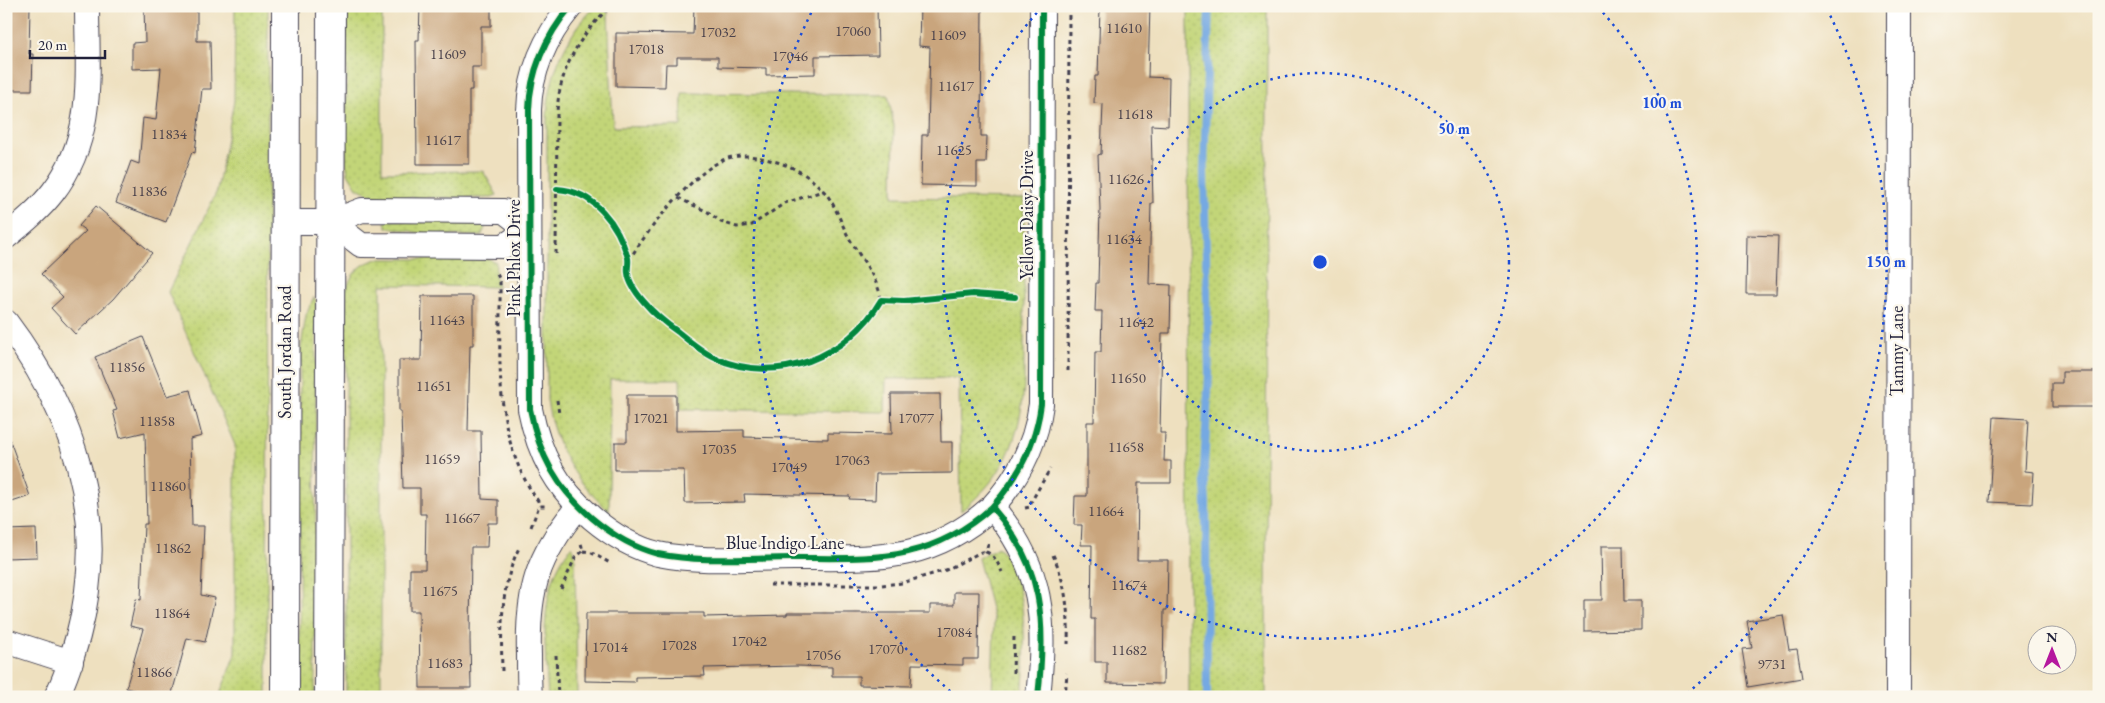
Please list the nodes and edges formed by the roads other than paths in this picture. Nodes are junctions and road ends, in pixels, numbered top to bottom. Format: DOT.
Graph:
graph roads {
  1 [pos="87,6"];
  2 [pos="286,6"];
  3 [pos="331,6"];
  4 [pos="571,6"];
  5 [pos="1042,6"];
  6 [pos="1899,6"];
  7 [pos="286,222"];
  8 [pos="331,222"];
  9 [pos="529,230"];
  10 [pos="6,237"];
  11 [pos="6,322"];
  12 [pos="578,506"];
  13 [pos="992,507"];
  14 [pos="6,641"];
  15 [pos="71,662"];
  16 [pos="56,697"];
  17 [pos="285,697"];
  18 [pos="329,697"];
  19 [pos="530,697"];
  20 [pos="1038,697"];
  21 [pos="1898,697"];
  1 -- 10 [label="street"];
  2 -- 7 [label="main road, South Jordan Road"];
  3 -- 8 [label="main road"];
  4 -- 9 [label="street, Pink Phlox Drive"];
  5 -- 13 [label="street, Yellow Daisy Drive"];
  6 -- 21 [label="street, Tammy Lane"];
  7 -- 8 [label="street"];
  7 -- 17 [label="main road, South Jordan Road"];
  8 -- 9 [label="street"];
  8 -- 9 [label="street"];
  8 -- 18 [label="main road"];
  9 -- 12 [label="street, Pink Phlox Drive"];
  11 -- 15 [label="street"];
  12 -- 13 [label="street, Blue Indigo Lane"];
  12 -- 19 [label="street"];
  13 -- 20 [label="street"];
  14 -- 15 [label="street"];
  15 -- 16 [label="street"];
}
